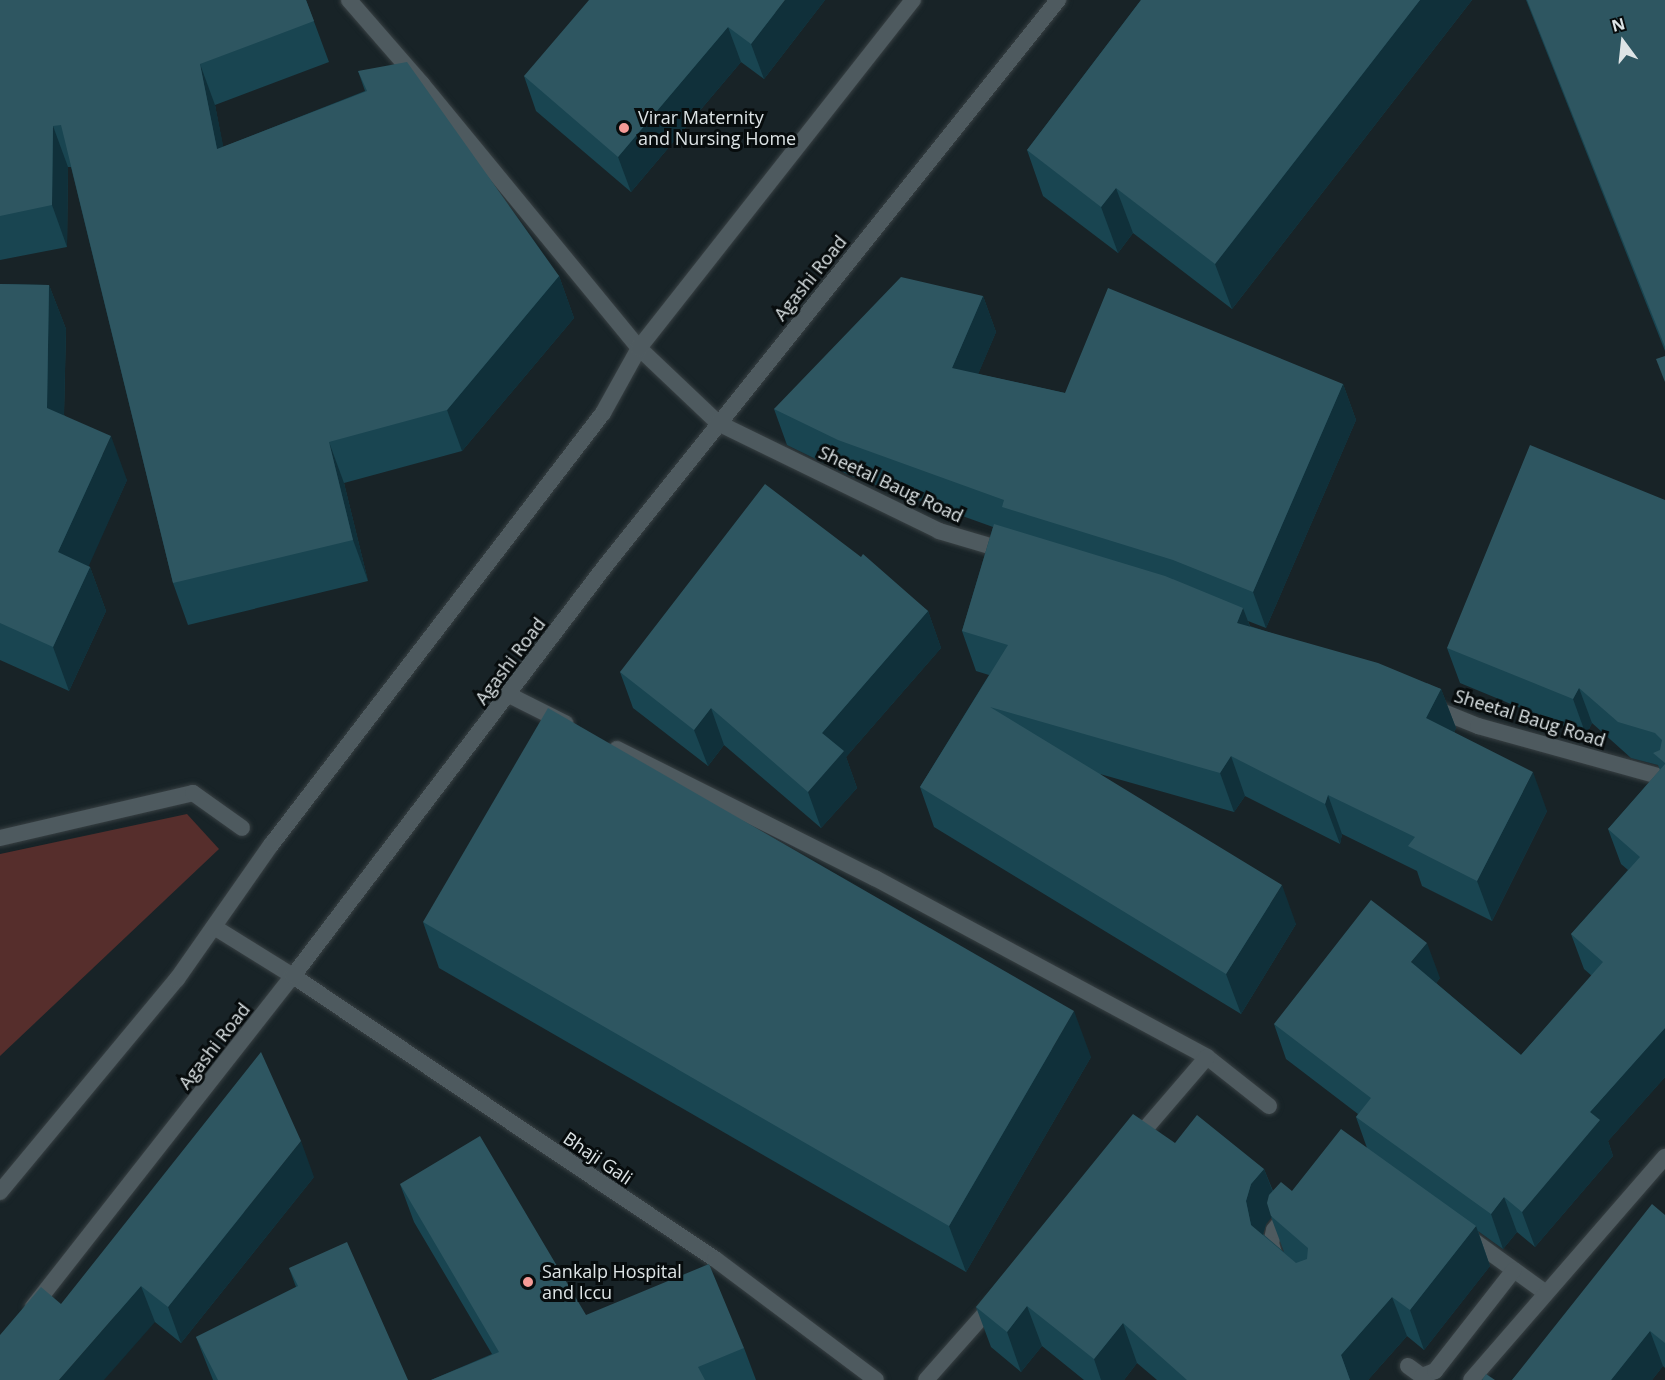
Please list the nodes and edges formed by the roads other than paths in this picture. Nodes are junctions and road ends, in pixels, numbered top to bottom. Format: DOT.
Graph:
graph roads {
  1 [pos="349,0"];
  2 [pos="913,0"];
  3 [pos="1058,0"];
  4 [pos="639,348"];
  5 [pos="718,423"];
  6 [pos="1028,558"];
  7 [pos="509,695"];
  8 [pos="1412,699"];
  9 [pos="582,732"];
  10 [pos="603,742"];
  11 [pos="1665,778"];
  12 [pos="242,828"];
  13 [pos="0,838"];
  14 [pos="214,927"];
  15 [pos="293,976"];
  16 [pos="1207,1057"];
  17 [pos="1269,1106"];
  18 [pos="1121,1156"];
  19 [pos="1665,1157"];
  20 [pos="0,1191"];
  21 [pos="1297,1203"];
  22 [pos="1449,1223"];
  23 [pos="1514,1270"];
  24 [pos="1294,1277"];
  25 [pos="1004,1290"];
  26 [pos="1546,1293"];
  27 [pos="22,1322"];
  28 [pos="1408,1366"];
  29 [pos="876,1380"];
  30 [pos="926,1380"];
  31 [pos="1471,1380"];
  1 -- 4 [label="street, Sheetal Baug Road"];
  2 -- 4 [label="street"];
  3 -- 5 [label="street, Agashi Road"];
  4 -- 5 [label="street, Sheetal Baug Road"];
  4 -- 14 [label="street"];
  5 -- 6 [label="street, Sheetal Baug Road"];
  5 -- 7 [label="street, Agashi Road"];
  7 -- 9 [label="street"];
  7 -- 15 [label="street, Agashi Road"];
  8 -- 11 [label="street, Sheetal Baug Road"];
  10 -- 16 [label="street"];
  12 -- 13 [label="street"];
  14 -- 15 [label="street, Bhaji Gali"];
  14 -- 20 [label="street"];
  15 -- 27 [label="street, Agashi Road"];
  15 -- 29 [label="street, Bhaji Gali"];
  16 -- 17 [label="street"];
  16 -- 18 [label="street"];
  19 -- 26 [label="street"];
  21 -- 24 [label="street"];
  22 -- 23 [label="street"];
  23 -- 26 [label="street"];
  23 -- 28 [label="street"];
  25 -- 30 [label="street"];
  26 -- 31 [label="street"];
}
